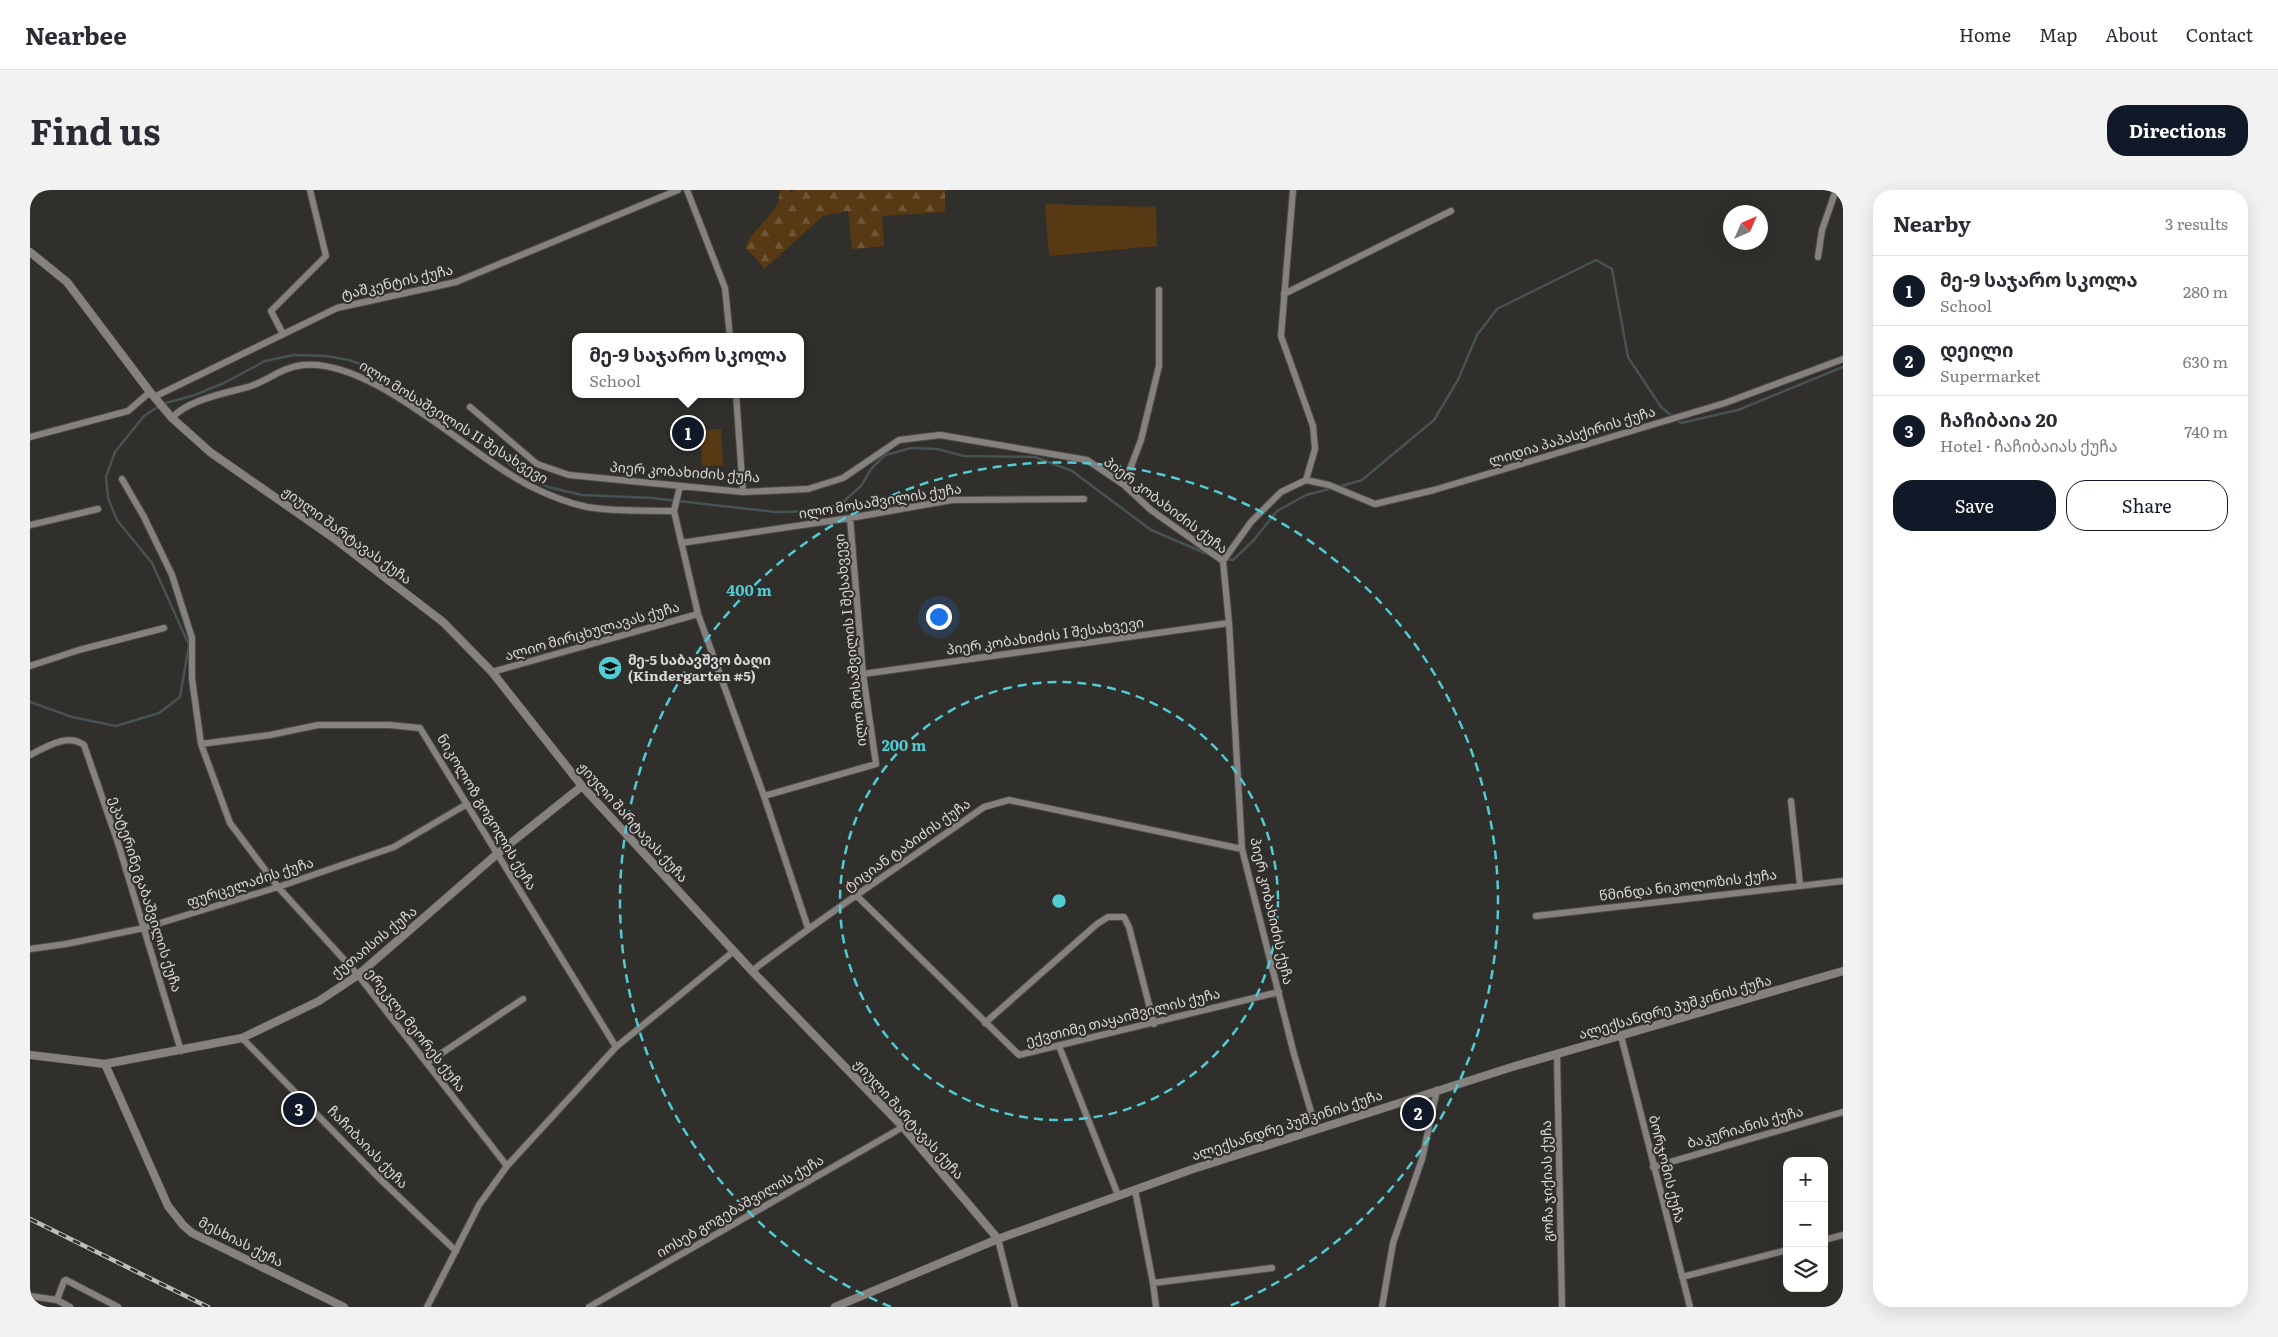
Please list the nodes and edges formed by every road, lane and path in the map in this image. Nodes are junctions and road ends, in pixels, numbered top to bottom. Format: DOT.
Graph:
graph roads {
  1 [pos="310,190"];
  2 [pos="678,190"];
  3 [pos="687,190"];
  4 [pos="1293,190"];
  5 [pos="1836,190"];
  6 [pos="1451,210"];
  7 [pos="30,252"];
  8 [pos="1818,257"];
  9 [pos="1158,290"];
  10 [pos="1284,294"];
  11 [pos="730,333"];
  12 [pos="283,334"];
  13 [pos="1843,359"];
  14 [pos="152,395"];
  15 [pos="736,398"];
  16 [pos="470,407"];
  17 [pos="172,418"];
  18 [pos="30,437"];
  19 [pos="122,479"];
  20 [pos="1306,480"];
  21 [pos="1124,485"];
  22 [pos="680,486"];
  23 [pos="743,492"];
  24 [pos="1084,499"];
  25 [pos="98,509"];
  26 [pos="674,510"];
  27 [pos="850,518"];
  28 [pos="30,525"];
  29 [pos="680,543"];
  30 [pos="1223,561"];
  31 [pos="698,614"];
  32 [pos="1230,623"];
  33 [pos="164,628"];
  34 [pos="30,666"];
  35 [pos="492,672"];
  36 [pos="863,674"];
  37 [pos="201,744"];
  38 [pos="30,755"];
  39 [pos="582,786"];
  40 [pos="764,796"];
  41 [pos="1791,801"];
  42 [pos="467,804"];
  43 [pos="1242,849"];
  44 [pos="497,854"];
  45 [pos="1843,881"];
  46 [pos="1800,885"];
  47 [pos="278,887"];
  48 [pos="857,896"];
  49 [pos="1536,916"];
  50 [pos="144,928"];
  51 [pos="808,928"];
  52 [pos="30,949"];
  53 [pos="734,951"];
  54 [pos="752,971"];
  55 [pos="1843,971"];
  56 [pos="358,975"];
  57 [pos="1279,992"];
  58 [pos="523,999"];
  59 [pos="985,1023"];
  60 [pos="1154,1024"];
  61 [pos="1621,1036"];
  62 [pos="242,1038"];
  63 [pos="1059,1046"];
  64 [pos="616,1047"];
  65 [pos="181,1050"];
  66 [pos="30,1055"];
  67 [pos="1557,1055"];
  68 [pos="427,1063"];
  69 [pos="105,1064"];
  70 [pos="1437,1090"];
  71 [pos="1843,1112"];
  72 [pos="903,1127"];
  73 [pos="1316,1129"];
  74 [pos="507,1166"];
  75 [pos="1653,1167"];
  76 [pos="1134,1190"];
  77 [pos="1118,1195"];
  78 [pos="1843,1235"];
  79 [pos="998,1239"];
  80 [pos="1828,1239"];
  81 [pos="456,1251"];
  82 [pos="1783,1251"];
  83 [pos="1272,1268"];
  84 [pos="1682,1277"];
  85 [pos="1153,1283"];
  86 [pos="30,1296"];
  87 [pos="57,1300"];
  88 [pos="70,1307"];
  89 [pos="118,1307"];
  90 [pos="344,1307"];
  91 [pos="427,1307"];
  92 [pos="589,1307"];
  93 [pos="835,1307"];
  94 [pos="1015,1307"];
  95 [pos="1156,1307"];
  96 [pos="1382,1307"];
  97 [pos="1562,1307"];
  98 [pos="1690,1307"];
  1 -- 12 [label="street"];
  2 -- 12 [label="street, ტაშკენტის ქუჩა"];
  3 -- 11 [label="street"];
  4 -- 10 [label="street"];
  5 -- 8 [label="street"];
  6 -- 10 [label="street"];
  7 -- 14 [label="street"];
  9 -- 21 [label="street"];
  10 -- 20 [label="street"];
  12 -- 14 [label="street, ტაშკენტის ქუჩა"];
  13 -- 20 [label="street, ლიდია პაპასქირის ქუჩა"];
  14 -- 17 [label="street, ჟიული შარტავას ქუჩა"];
  14 -- 18 [label="street, ტაშკენტის ქუჩა"];
  15 -- 23 [label="street"];
  16 -- 22 [label="street, პიერ კობახიძის ქუჩა"];
  17 -- 26 [label="street, ილო მოსაშვილის II შესახვევი"];
  17 -- 35 [label="street, ჟიული შარტავას ქუჩა"];
  19 -- 37 [label="street, ერეკლე მეორეს ქუჩა"];
  20 -- 30 [label="street"];
  21 -- 23 [label="street, პიერ კობახიძის ქუჩა"];
  21 -- 30 [label="street, პიერ კობახიძის ქუჩა"];
  22 -- 23 [label="street, პიერ კობახიძის ქუჩა"];
  22 -- 26 [label="street"];
  24 -- 27 [label="street, ილო მოსაშვილის ქუჩა"];
  25 -- 28 [label="street"];
  26 -- 29 [label="street"];
  27 -- 29 [label="street, ილო მოსაშვილის ქუჩა"];
  27 -- 36 [label="street, ილო მოსაშვილის I შესახვევი"];
  29 -- 31 [label="street"];
  30 -- 32 [label="street, პიერ კობახიძის ქუჩა"];
  31 -- 35 [label="street, ალიო მირცხულავას ქუჩა"];
  31 -- 40 [label="street"];
  32 -- 36 [label="street, პიერ კობახიძის I შესახვევი"];
  32 -- 43 [label="street, პიერ კობახიძის ქუჩა"];
  33 -- 34 [label="street"];
  35 -- 39 [label="street, ჟიული შარტავას ქუჩა"];
  36 -- 40 [label="street, ილო მოსაშვილის I შესახვევი"];
  37 -- 42 [label="street, ნიკოლოზ გოგოლის ქუჩა"];
  37 -- 47 [label="street, ერეკლე მეორეს ქუჩა"];
  38 -- 50 [label="street, ეკატერინე გაბაშვილის ქუჩა"];
  39 -- 44 [label="street, ქუთაისის ქუჩა"];
  39 -- 53 [label="street, ჟიული შარტავას ქუჩა"];
  40 -- 51 [label="street"];
  41 -- 46 [label="street"];
  42 -- 44 [label="street, ნიკოლოზ გოგოლის ქუჩა"];
  42 -- 47 [label="street, ფურცელაძის ქუჩა"];
  43 -- 48 [label="street, ტიციან ტაბიძის ქუჩა"];
  43 -- 57 [label="street, პიერ კობახიძის ქუჩა"];
  44 -- 56 [label="street, ქუთაისის ქუჩა"];
  44 -- 64 [label="street, ნიკოლოზ გოგოლის ქუჩა"];
  45 -- 46 [label="street, წმინდა ნიკოლოზის ქუჩა"];
  46 -- 49 [label="street, წმინდა ნიკოლოზის ქუჩა"];
  47 -- 50 [label="street, ფურცელაძის ქუჩა"];
  47 -- 56 [label="street, ერეკლე მეორეს ქუჩა"];
  48 -- 51 [label="street, ტიციან ტაბიძის ქუჩა"];
  48 -- 59 [label="street, ექვთიმე თაყაიშვილის ქუჩა"];
  50 -- 52 [label="street, ფურცელაძის ქუჩა"];
  50 -- 65 [label="street, ეკატერინე გაბაშვილის ქუჩა"];
  51 -- 54 [label="street, ტიციან ტაბიძის ქუჩა"];
  53 -- 54 [label="street, ჟიული შარტავას ქუჩა"];
  53 -- 64 [label="street"];
  54 -- 72 [label="street, ჟიული შარტავას ქუჩა"];
  55 -- 61 [label="street, ალექსანდრე პუშკინის ქუჩა"];
  56 -- 62 [label="street, ქუთაისის ქუჩა"];
  56 -- 68 [label="street, ერეკლე მეორეს ქუჩა"];
  57 -- 60 [label="street, ექვთიმე თაყაიშვილის ქუჩა"];
  57 -- 73 [label="street, პიერ კობახიძის ქუჩა"];
  58 -- 68 [label="street"];
  59 -- 60 [label="street"];
  59 -- 63 [label="street, ექვთიმე თაყაიშვილის ქუჩა"];
  60 -- 63 [label="street, ექვთიმე თაყაიშვილის ქუჩა"];
  61 -- 67 [label="street, ალექსანდრე პუშკინის ქუჩა"];
  61 -- 75 [label="street, ბორჯომის ქუჩა"];
  62 -- 65 [label="street, ქუთაისის ქუჩა"];
  62 -- 81 [label="street, ჩაჩიბაიას ქუჩა"];
  63 -- 77 [label="street"];
  64 -- 74 [label="street"];
  65 -- 69 [label="street, ქუთაისის ქუჩა"];
  66 -- 69 [label="street, ქუთაისის ქუჩა"];
  67 -- 70 [label="street, ალექსანდრე პუშკინის ქუჩა"];
  67 -- 97 [label="street, გოჩა ჯიქიას ქუჩა"];
  68 -- 74 [label="street, ერეკლე მეორეს ქუჩა"];
  69 -- 90 [label="street, მესხიას ქუჩა"];
  70 -- 73 [label="street, ალექსანდრე პუშკინის ქუჩა"];
  70 -- 96 [label="street"];
  71 -- 75 [label="street, ბაკურიანის ქუჩა"];
  72 -- 79 [label="street, ჟიული შარტავას ქუჩა"];
  72 -- 92 [label="street, იოსებ გოგებაშვილის ქუჩა"];
  73 -- 76 [label="street, ალექსანდრე პუშკინის ქუჩა"];
  74 -- 81 [label="street"];
  75 -- 84 [label="street, ბორჯომის ქუჩა"];
  76 -- 77 [label="street, ალექსანდრე პუშკინის ქუჩა"];
  76 -- 85 [label="street"];
  77 -- 79 [label="street, ალექსანდრე პუშკინის ქუჩა"];
  78 -- 80 [label="street"];
  79 -- 93 [label="street, ალექსანდრე პუშკინის ქუჩა"];
  79 -- 94 [label="street, ჟიული შარტავას ქუჩა"];
  81 -- 91 [label="street"];
  82 -- 84 [label="street"];
  83 -- 85 [label="street"];
  84 -- 98 [label="street, ბორჯომის ქუჩა"];
  85 -- 95 [label="street"];
  86 -- 87 [label="street"];
  87 -- 88 [label="street"];
  87 -- 89 [label="street"];
}
